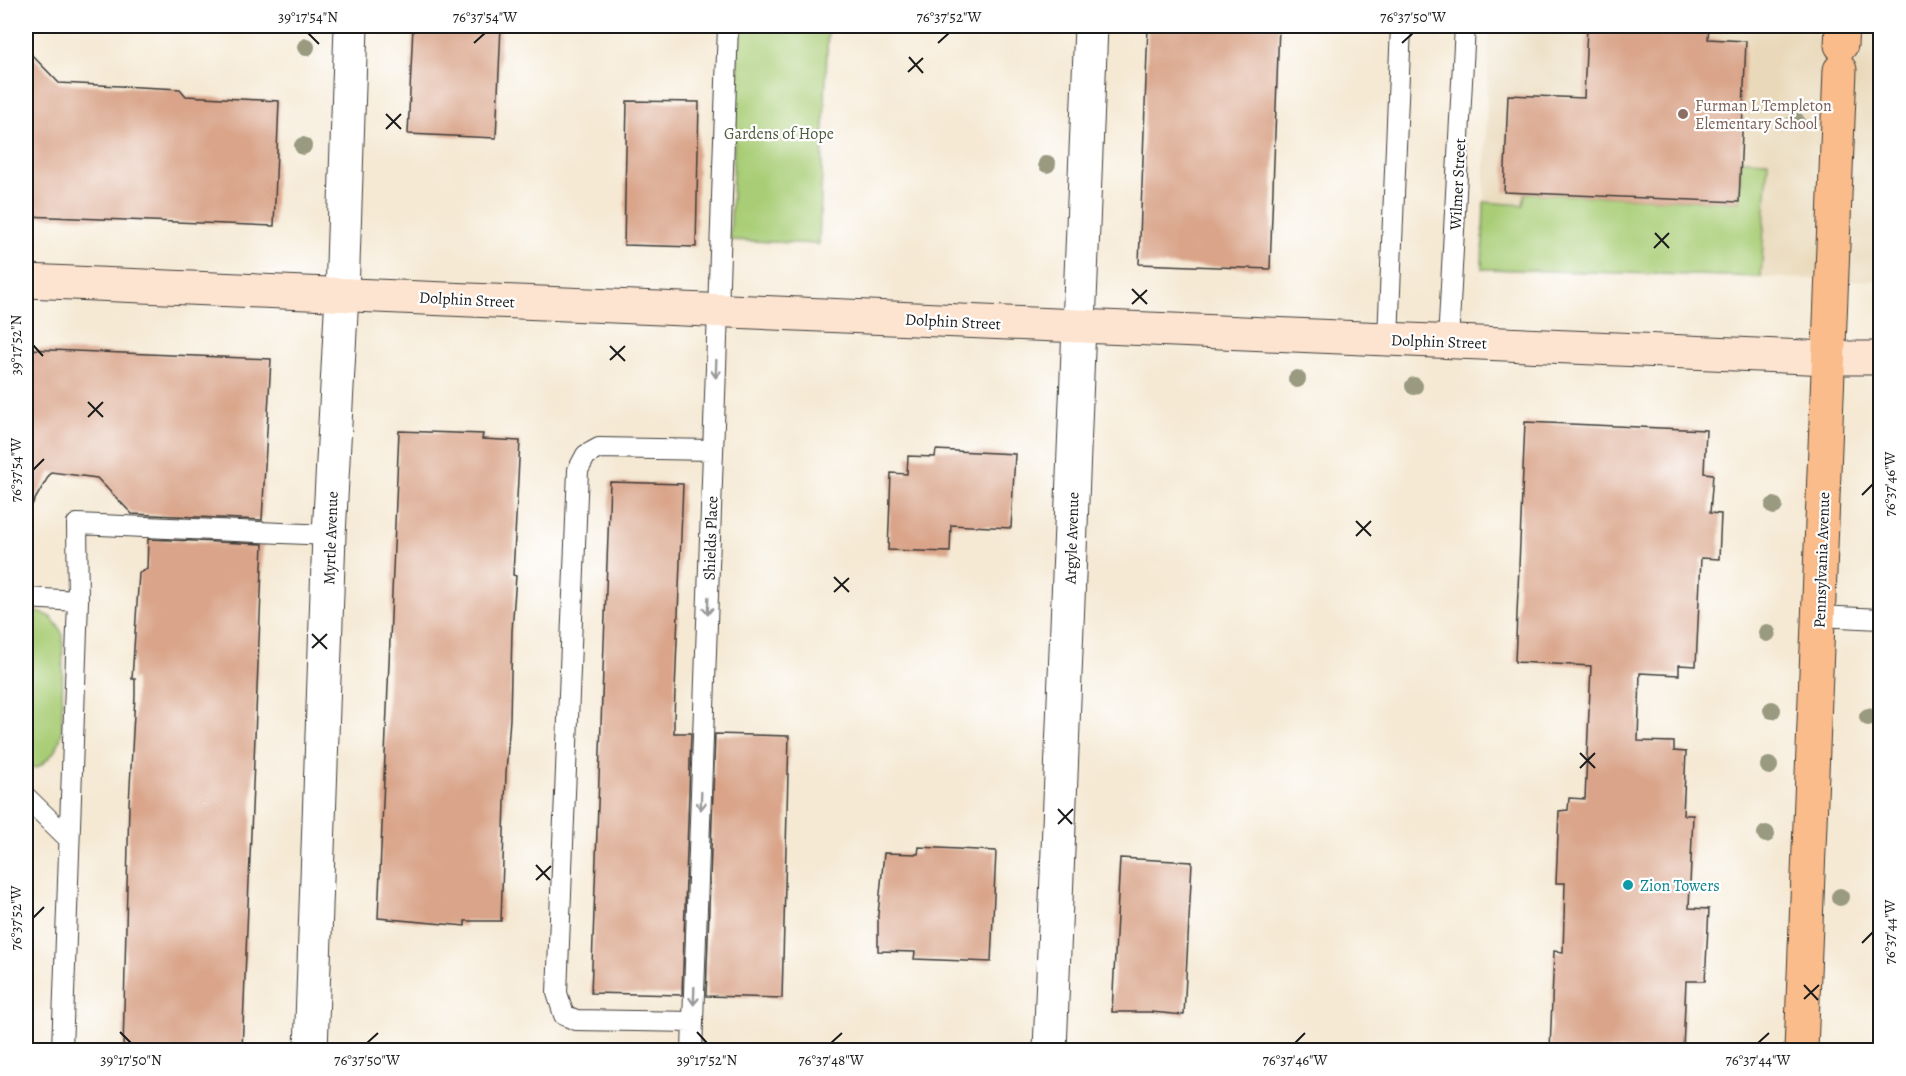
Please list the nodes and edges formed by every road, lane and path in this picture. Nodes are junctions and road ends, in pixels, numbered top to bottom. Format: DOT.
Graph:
graph roads {
  1 [pos="351,26"];
  2 [pos="728,26"];
  3 [pos="1091,26"];
  4 [pos="1401,26"];
  5 [pos="1465,26"];
  6 [pos="1841,47"];
  7 [pos="26,281"];
  8 [pos="342,294"];
  9 [pos="718,311"];
  10 [pos="1079,326"];
  11 [pos="1388,339"];
  12 [pos="1448,342"];
  13 [pos="1829,358"];
  14 [pos="1881,358"];
  15 [pos="713,450"];
  16 [pos="329,536"];
  17 [pos="26,598"];
  18 [pos="78,601"];
  19 [pos="1819,616"];
  20 [pos="1881,619"];
  21 [pos="26,797"];
  22 [pos="69,838"];
  23 [pos="693,1022"];
  24 [pos="62,1050"];
  25 [pos="311,1050"];
  26 [pos="692,1050"];
  27 [pos="1050,1050"];
  28 [pos="1801,1050"];
  1 -- 8 [label="street, Myrtle Avenue"];
  2 -- 9 [label="lane, Shields Place"];
  3 -- 10 [label="street, Argyle Avenue"];
  4 -- 11 [label="lane"];
  5 -- 12 [label="lane, Wilmer Street"];
  6 -- 13 [label="main road, Pennsylvania Avenue"];
  7 -- 8 [label="main road, Dolphin Street"];
  8 -- 9 [label="main road, Dolphin Street"];
  8 -- 16 [label="street, Myrtle Avenue"];
  9 -- 10 [label="main road, Dolphin Street"];
  9 -- 15 [label="lane, Shields Place, one-way"];
  10 -- 11 [label="main road, Dolphin Street"];
  10 -- 27 [label="street, Argyle Avenue"];
  11 -- 12 [label="main road, Dolphin Street"];
  12 -- 13 [label="main road, Dolphin Street"];
  13 -- 14 [label="main road, Dolphin Street"];
  13 -- 19 [label="main road, Pennsylvania Avenue"];
  15 -- 23 [label="lane, Shields Place, one-way"];
  15 -- 23 [label="lane"];
  16 -- 18 [label="lane"];
  16 -- 25 [label="street, Myrtle Avenue"];
  17 -- 18 [label="lane"];
  18 -- 22 [label="lane"];
  19 -- 20 [label="lane"];
  19 -- 28 [label="main road, Pennsylvania Avenue"];
  21 -- 22 [label="lane"];
  22 -- 24 [label="lane"];
  23 -- 26 [label="lane, Shields Place"];
}
